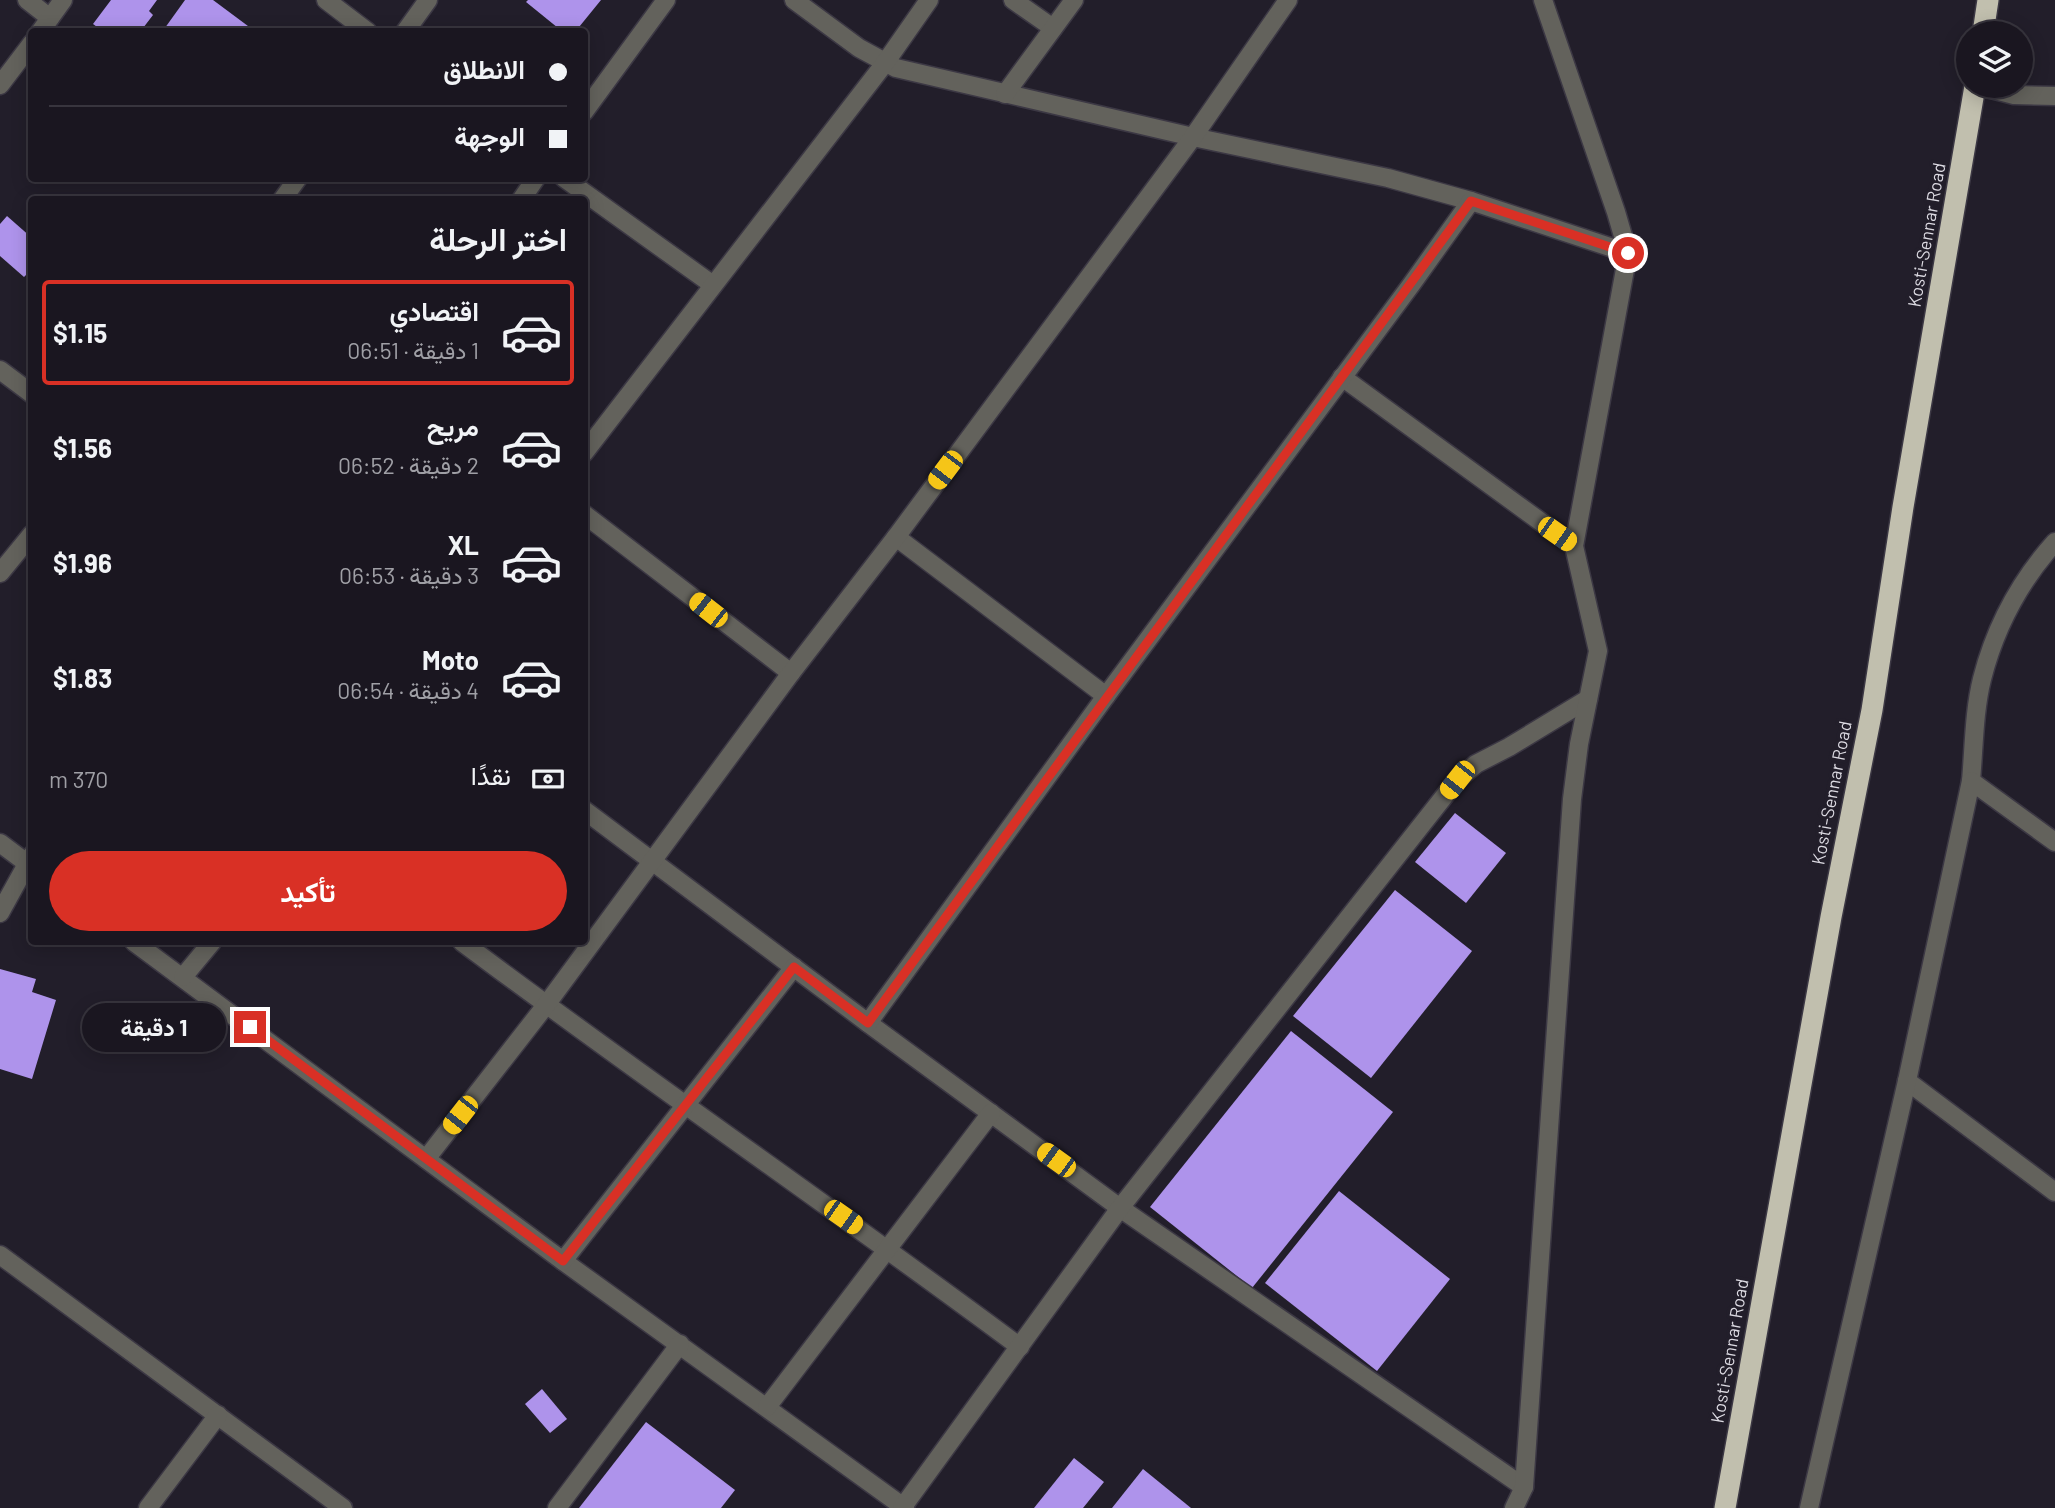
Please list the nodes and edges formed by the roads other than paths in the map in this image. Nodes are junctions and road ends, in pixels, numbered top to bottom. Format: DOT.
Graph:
graph roads {
  1 [pos="27,0"];
  2 [pos="63,0"];
  3 [pos="326,0"];
  4 [pos="428,0"];
  5 [pos="666,0"];
  6 [pos="794,0"];
  7 [pos="929,0"];
  8 [pos="1013,0"];
  9 [pos="1074,0"];
  10 [pos="1288,0"];
  11 [pos="1543,0"];
  12 [pos="1989,0"];
  13 [pos="1985,21"];
  14 [pos="45,25"];
  15 [pos="363,28"];
  16 [pos="408,28"];
  17 [pos="1053,28"];
  18 [pos="28,48"];
  19 [pos="885,63"];
  20 [pos="0,85"];
  21 [pos="1005,94"];
  22 [pos="2033,96"];
  23 [pos="2055,96"];
  24 [pos="1973,98"];
  25 [pos="588,107"];
  26 [pos="1193,137"];
  27 [pos="571,182"];
  28 [pos="1471,201"];
  29 [pos="1628,253"];
  30 [pos="713,285"];
  31 [pos="0,370"];
  32 [pos="1342,377"];
  33 [pos="28,391"];
  34 [pos="588,448"];
  35 [pos="588,517"];
  36 [pos="896,537"];
  37 [pos="28,539"];
  38 [pos="2055,542"];
  39 [pos="1574,546"];
  40 [pos="0,573"];
  41 [pos="791,673"];
  42 [pos="1106,696"];
  43 [pos="1588,699"];
  44 [pos="1971,781"];
  45 [pos="588,813"];
  46 [pos="2055,842"];
  47 [pos="0,843"];
  48 [pos="28,860"];
  49 [pos="653,862"];
  50 [pos="28,863"];
  51 [pos="0,913"];
  52 [pos="138,945"];
  53 [pos="210,945"];
  54 [pos="466,945"];
  55 [pos="794,967"];
  56 [pos="183,977"];
  57 [pos="546,1005"];
  58 [pos="868,1023"];
  59 [pos="1907,1081"];
  60 [pos="685,1106"];
  61 [pos="991,1113"];
  62 [pos="426,1159"];
  63 [pos="2055,1192"];
  64 [pos="1120,1208"];
  65 [pos="888,1249"];
  66 [pos="0,1255"];
  67 [pos="563,1261"];
  68 [pos="680,1344"];
  69 [pos="1020,1347"];
  70 [pos="767,1407"];
  71 [pos="218,1415"];
  72 [pos="1524,1487"];
  73 [pos="904,1507"];
  74 [pos="148,1508"];
  75 [pos="343,1508"];
  76 [pos="557,1508"];
  77 [pos="1514,1508"];
  78 [pos="1726,1508"];
  79 [pos="1808,1508"];
  1 -- 14 [label="street"];
  2 -- 14 [label="street"];
  3 -- 15 [label="street"];
  4 -- 16 [label="street"];
  5 -- 25 [label="street"];
  6 -- 19 [label="street"];
  7 -- 19 [label="street"];
  8 -- 17 [label="street"];
  9 -- 17 [label="street"];
  10 -- 26 [label="street"];
  11 -- 29 [label="street"];
  12 -- 13 [label="highway"];
  17 -- 21 [label="street"];
  18 -- 20 [label="street"];
  19 -- 21 [label="street"];
  19 -- 30 [label="street"];
  21 -- 26 [label="street"];
  22 -- 23 [label="street"];
  24 -- 78 [label="highway, Kosti-Sennar Road"];
  26 -- 28 [label="street"];
  26 -- 36 [label="street"];
  27 -- 30 [label="street"];
  28 -- 29 [label="street"];
  28 -- 32 [label="street"];
  29 -- 39 [label="street"];
  30 -- 34 [label="street"];
  31 -- 33 [label="street"];
  32 -- 39 [label="street"];
  32 -- 42 [label="street"];
  35 -- 41 [label="street"];
  36 -- 41 [label="street"];
  36 -- 42 [label="street"];
  37 -- 40 [label="street"];
  38 -- 44 [label="street"];
  39 -- 43 [label="street"];
  41 -- 49 [label="street"];
  42 -- 58 [label="street"];
  43 -- 64 [label="street"];
  43 -- 72 [label="street"];
  44 -- 46 [label="street"];
  44 -- 59 [label="street"];
  45 -- 49 [label="street"];
  47 -- 48 [label="street"];
  49 -- 55 [label="street"];
  49 -- 57 [label="street"];
  50 -- 51 [label="street"];
  52 -- 56 [label="street"];
  53 -- 56 [label="street"];
  54 -- 57 [label="street"];
  55 -- 58 [label="street"];
  55 -- 60 [label="street"];
  56 -- 62 [label="street"];
  57 -- 60 [label="street"];
  57 -- 62 [label="street"];
  58 -- 61 [label="street"];
  59 -- 63 [label="street"];
  59 -- 79 [label="street"];
  60 -- 65 [label="street"];
  60 -- 67 [label="street"];
  61 -- 64 [label="street"];
  61 -- 65 [label="street"];
  62 -- 67 [label="street"];
  64 -- 69 [label="street"];
  64 -- 72 [label="street"];
  65 -- 69 [label="street"];
  65 -- 70 [label="street"];
  66 -- 71 [label="street"];
  67 -- 68 [label="street"];
  68 -- 70 [label="street"];
  68 -- 76 [label="street"];
  69 -- 73 [label="street"];
  70 -- 73 [label="street"];
  71 -- 74 [label="street"];
  71 -- 75 [label="street"];
  72 -- 77 [label="street"];
}
